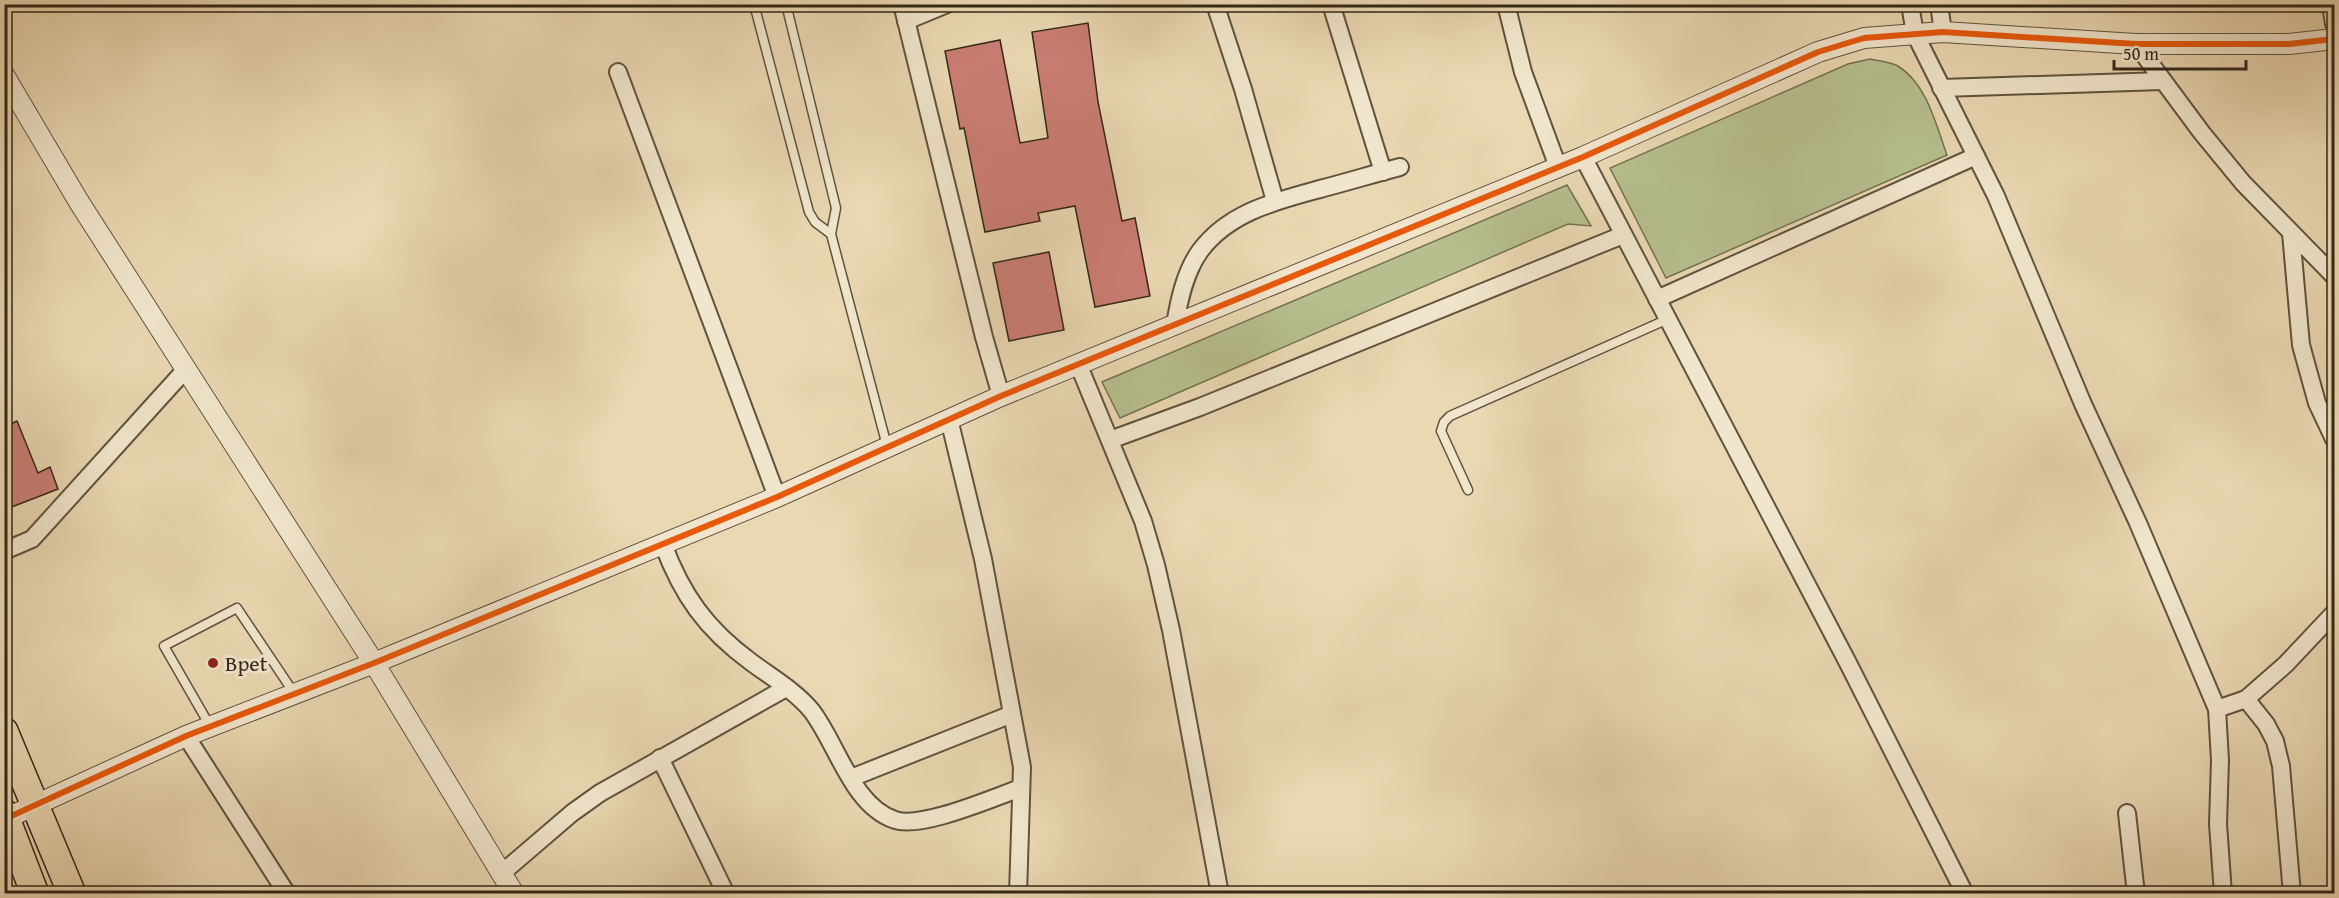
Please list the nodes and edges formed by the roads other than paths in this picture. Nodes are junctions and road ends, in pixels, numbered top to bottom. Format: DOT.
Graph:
graph roads {
  1 [pos="754,4"];
  2 [pos="786,4"];
  3 [pos="902,4"];
  4 [pos="947,4"];
  5 [pos="1215,4"];
  6 [pos="1331,4"];
  7 [pos="1506,4"];
  8 [pos="1910,4"];
  9 [pos="1939,4"];
  10 [pos="2331,4"];
  11 [pos="906,21"];
  12 [pos="2334,24"];
  13 [pos="1943,32"];
  14 [pos="1915,34"];
  15 [pos="2334,39"];
  16 [pos="2136,44"];
  17 [pos="618,72"];
  18 [pos="4,75"];
  19 [pos="2163,81"];
  20 [pos="1941,88"];
  21 [pos="1976,156"];
  22 [pos="1583,157"];
  23 [pos="1400,167"];
  24 [pos="1558,167"];
  25 [pos="1383,172"];
  26 [pos="1275,201"];
  27 [pos="2291,233"];
  28 [pos="831,234"];
  29 [pos="1623,235"];
  30 [pos="2334,276"];
  31 [pos="1657,299"];
  32 [pos="1668,319"];
  33 [pos="1175,325"];
  34 [pos="1078,366"];
  35 [pos="186,369"];
  36 [pos="1001,396"];
  37 [pos="949,419"];
  38 [pos="2334,439"];
  39 [pos="1110,440"];
  40 [pos="886,446"];
  41 [pos="1468,490"];
  42 [pos="777,497"];
  43 [pos="663,543"];
  44 [pos="4,551"];
  45 [pos="2334,613"];
  46 [pos="374,663"];
  47 [pos="786,688"];
  48 [pos="294,693"];
  49 [pos="2246,699"];
  50 [pos="2217,709"];
  51 [pos="1012,714"];
  52 [pos="210,726"];
  53 [pos="4,731"];
  54 [pos="186,736"];
  55 [pos="660,758"];
  56 [pos="851,778"];
  57 [pos="1021,788"];
  58 [pos="35,806"];
  59 [pos="2127,813"];
  60 [pos="5,816"];
  61 [pos="502,873"];
  62 [pos="35,894"];
  63 [pos="72,894"];
  64 [pos="287,894"];
  65 [pos="514,894"];
  66 [pos="726,894"];
  67 [pos="1018,894"];
  68 [pos="1220,894"];
  69 [pos="1965,894"];
  70 [pos="2136,894"];
  71 [pos="2223,894"];
  72 [pos="2292,894"];
  1 -- 28 [label="lane"];
  2 -- 28 [label="lane"];
  3 -- 11 [label="street"];
  4 -- 11 [label="street"];
  5 -- 26 [label="street"];
  6 -- 25 [label="street"];
  7 -- 24 [label="street"];
  8 -- 14 [label="street"];
  9 -- 13 [label="street"];
  10 -- 12 [label="street"];
  11 -- 36 [label="street"];
  13 -- 14 [label="street"];
  13 -- 16 [label="street"];
  14 -- 20 [label="street"];
  14 -- 22 [label="street"];
  15 -- 16 [label="street"];
  16 -- 19 [label="street"];
  17 -- 42 [label="street"];
  18 -- 35 [label="street"];
  19 -- 20 [label="street"];
  19 -- 27 [label="street"];
  20 -- 21 [label="street"];
  21 -- 31 [label="street"];
  21 -- 50 [label="street"];
  22 -- 24 [label="street"];
  22 -- 29 [label="street"];
  23 -- 25 [label="street"];
  24 -- 33 [label="street"];
  25 -- 26 [label="street"];
  26 -- 33 [label="street"];
  27 -- 30 [label="street"];
  27 -- 38 [label="street"];
  28 -- 40 [label="lane"];
  29 -- 31 [label="street"];
  29 -- 39 [label="street"];
  31 -- 32 [label="street"];
  32 -- 41 [label="lane"];
  32 -- 69 [label="street"];
  33 -- 34 [label="street"];
  34 -- 36 [label="street"];
  34 -- 39 [label="street"];
  35 -- 44 [label="street"];
  35 -- 46 [label="street"];
  36 -- 37 [label="street"];
  37 -- 40 [label="street"];
  37 -- 51 [label="street"];
  39 -- 68 [label="street"];
  40 -- 42 [label="street"];
  42 -- 43 [label="street"];
  43 -- 46 [label="street"];
  43 -- 47 [label="street"];
  45 -- 49 [label="street"];
  46 -- 48 [label="street"];
  46 -- 61 [label="street"];
  47 -- 55 [label="street"];
  47 -- 56 [label="street"];
  48 -- 52 [label="street"];
  48 -- 52 [label="lane"];
  49 -- 50 [label="street"];
  49 -- 72 [label="street"];
  50 -- 71 [label="street"];
  51 -- 56 [label="street"];
  51 -- 57 [label="street"];
  52 -- 54 [label="street"];
  53 -- 58 [label="highway"];
  54 -- 58 [label="street"];
  54 -- 64 [label="street"];
  55 -- 61 [label="street"];
  55 -- 66 [label="street"];
  56 -- 57 [label="street"];
  57 -- 67 [label="street"];
  58 -- 60 [label="street"];
  58 -- 63 [label="highway"];
  59 -- 70 [label="street"];
  60 -- 62 [label="highway"];
  61 -- 65 [label="street"];
}
